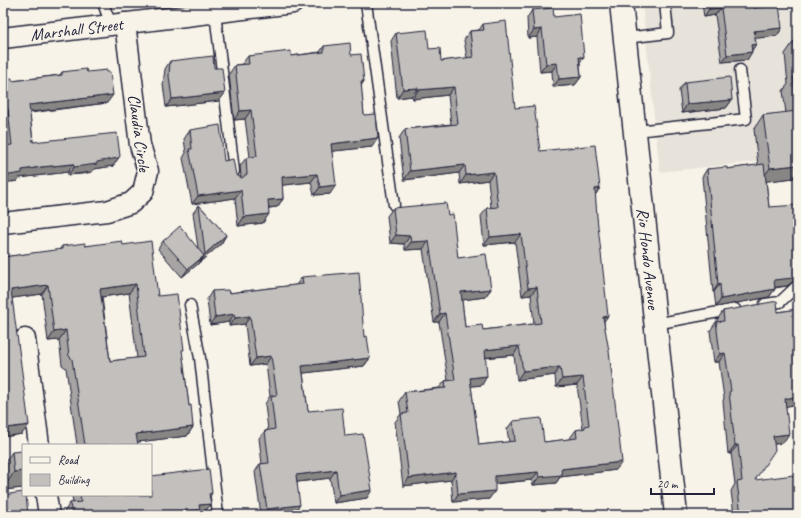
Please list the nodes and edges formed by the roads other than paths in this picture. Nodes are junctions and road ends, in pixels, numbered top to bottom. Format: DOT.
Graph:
graph roads {
  1 [pos="103,3"];
  2 [pos="293,3"];
  3 [pos="366,3"];
  4 [pos="621,3"];
  5 [pos="665,3"];
  6 [pos="215,13"];
  7 [pos="118,24"];
  8 [pos="3,38"];
  9 [pos="625,38"];
  10 [pos="740,70"];
  11 [pos="636,132"];
  12 [pos="236,180"];
  13 [pos="394,205"];
  14 [pos="3,223"];
  15 [pos="798,285"];
  16 [pos="190,305"];
  17 [pos="655,324"];
  18 [pos="25,339"];
  19 [pos="39,444"];
  20 [pos="46,496"];
  21 [pos="49,515"];
  22 [pos="218,515"];
  23 [pos="676,515"];
  1 -- 7 [label="lane"];
  2 -- 6 [label="street, Marshall Street"];
  3 -- 13 [label="lane"];
  4 -- 9 [label="street, Rio Hondo Avenue"];
  5 -- 9 [label="lane"];
  6 -- 7 [label="street, Marshall Street"];
  6 -- 12 [label="lane"];
  7 -- 8 [label="street, Marshall Street"];
  7 -- 14 [label="street, Claudia Circle"];
  9 -- 11 [label="street, Rio Hondo Avenue"];
  10 -- 11 [label="lane"];
  11 -- 17 [label="street, Rio Hondo Avenue"];
  15 -- 17 [label="lane"];
  16 -- 22 [label="lane"];
  17 -- 23 [label="street, Rio Hondo Avenue"];
  18 -- 19 [label="street"];
  20 -- 21 [label="street"];
}
